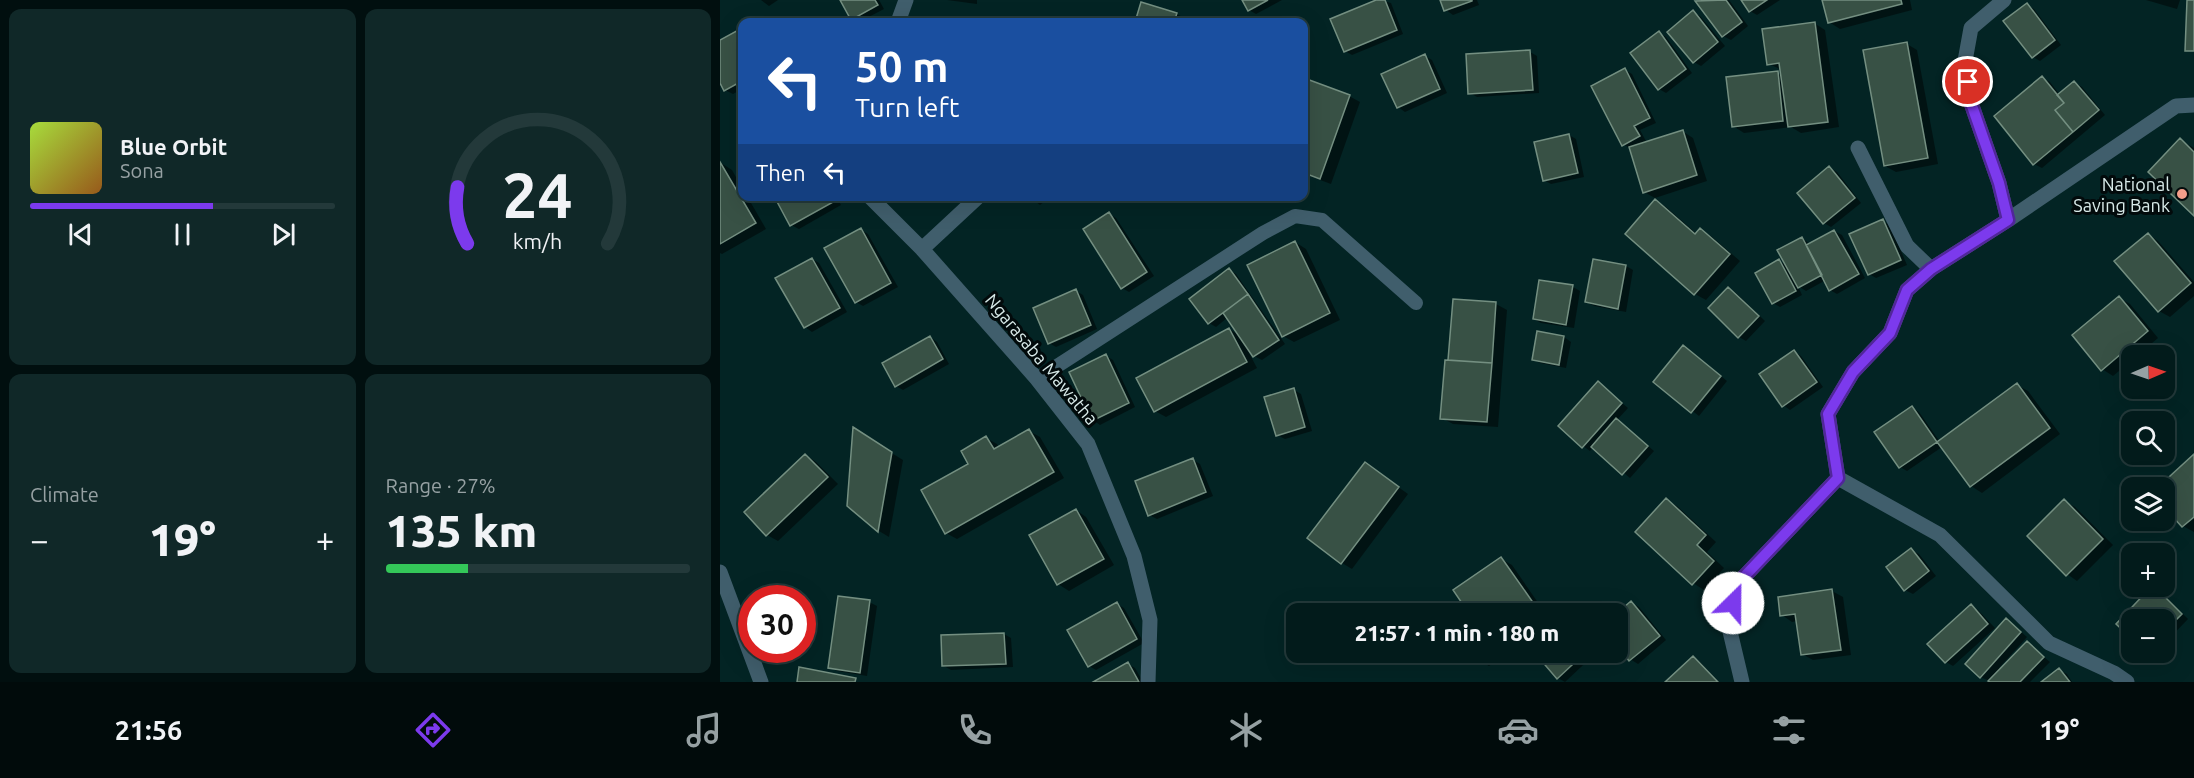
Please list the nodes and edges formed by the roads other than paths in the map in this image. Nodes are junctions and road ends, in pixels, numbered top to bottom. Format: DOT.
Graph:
graph roads {
  1 [pos="906,0"];
  2 [pos="2004,0"];
  3 [pos="899,18"];
  4 [pos="2194,105"];
  5 [pos="1858,148"];
  6 [pos="874,201"];
  7 [pos="974,201"];
  8 [pos="2008,220"];
  9 [pos="922,249"];
  10 [pos="1931,269"];
  11 [pos="1416,303"];
  12 [pos="1037,379"];
  13 [pos="1838,478"];
  14 [pos="720,572"];
  15 [pos="761,682"];
  16 [pos="1148,682"];
  17 [pos="1742,682"];
  18 [pos="2127,682"];
  1 -- 3 [label="street"];
  2 -- 8 [label="street"];
  4 -- 8 [label="street"];
  5 -- 10 [label="street"];
  6 -- 9 [label="street, Ngarasaba Mawatha"];
  7 -- 9 [label="street"];
  8 -- 10 [label="street"];
  9 -- 12 [label="street, Ngarasaba Mawatha"];
  10 -- 13 [label="street"];
  11 -- 12 [label="lane"];
  12 -- 16 [label="street, Ngarasaba Mawatha"];
  13 -- 17 [label="street"];
  13 -- 18 [label="street"];
  14 -- 15 [label="street"];
}
